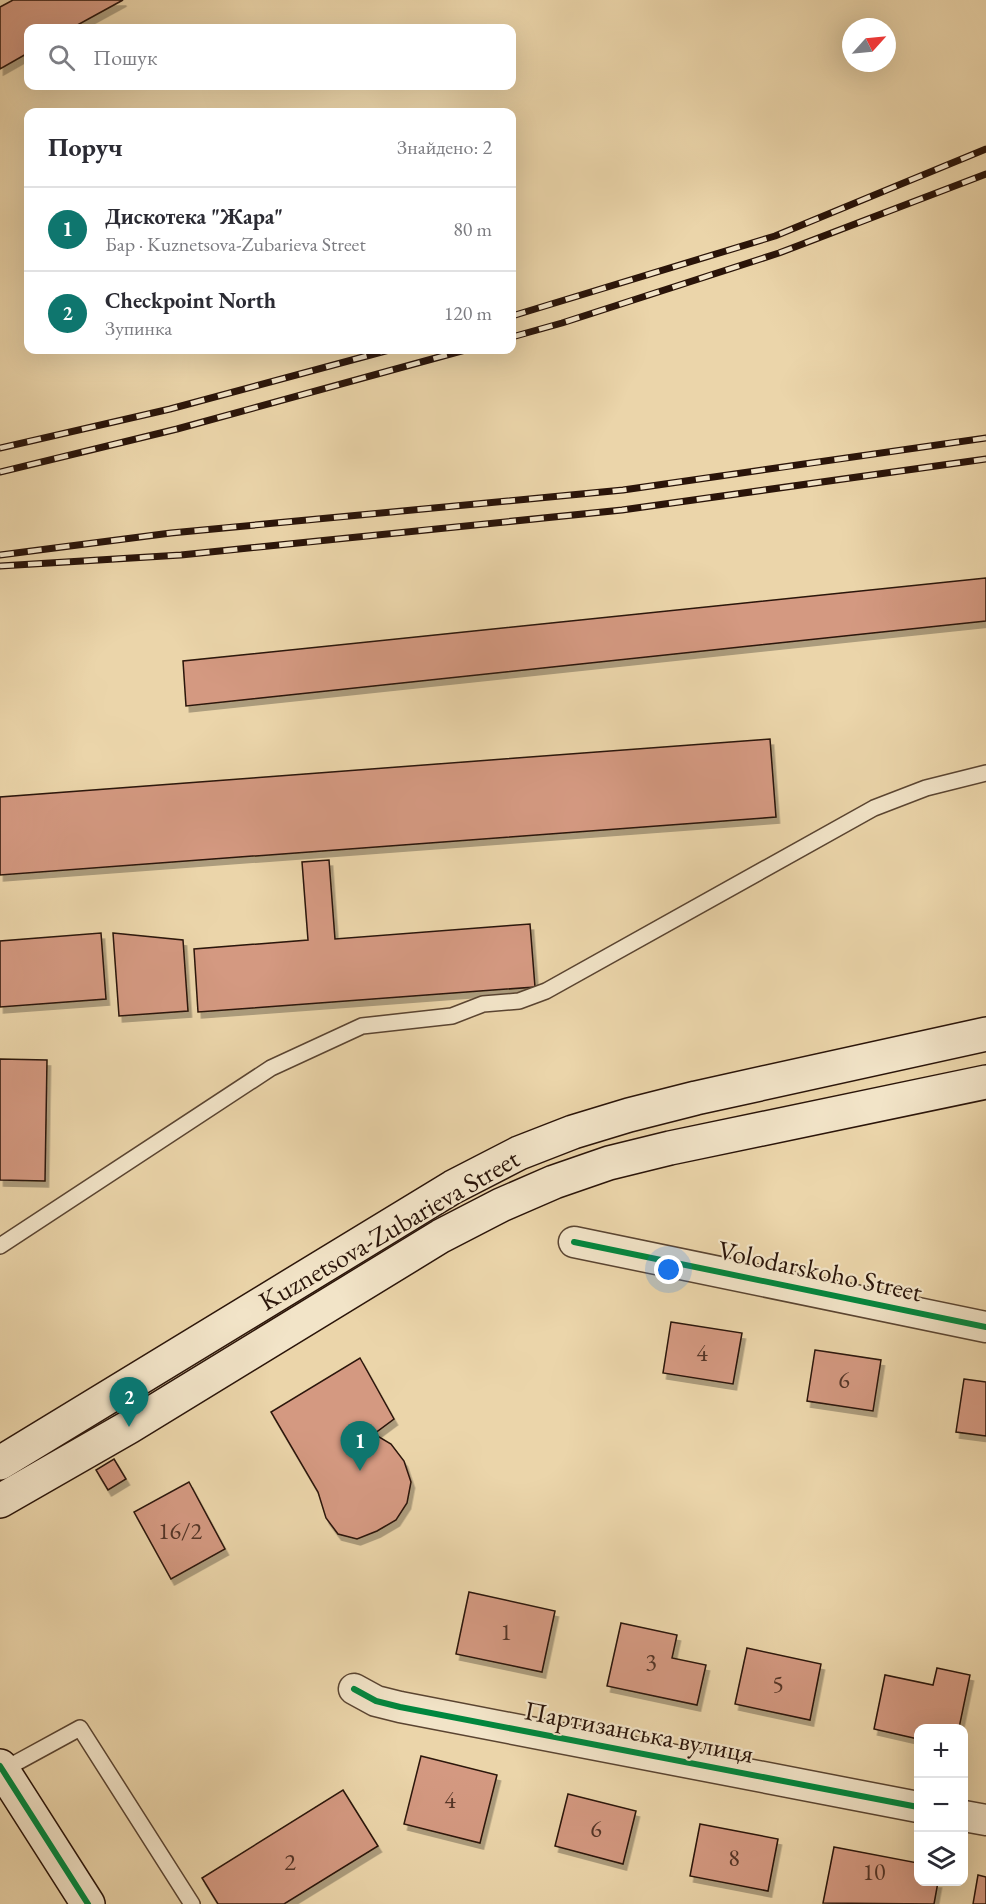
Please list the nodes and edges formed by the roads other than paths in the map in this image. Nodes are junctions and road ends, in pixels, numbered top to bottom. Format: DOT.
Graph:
graph roads {
  1 [pos="986,773"];
  2 [pos="986,1034"];
  3 [pos="986,1082"];
  4 [pos="574,1242"];
  5 [pos="0,1246"];
  6 [pos="986,1327"];
  7 [pos="0,1462"];
  8 [pos="0,1501"];
  9 [pos="354,1689"];
  10 [pos="2,1768"];
  11 [pos="914,1806"];
  12 [pos="968,1817"];
  13 [pos="986,1820"];
  14 [pos="88,1904"];
  15 [pos="192,1904"];
  1 -- 5 [label="lane"];
  2 -- 7 [label="main road, Kuznetsova-Zubarieva Street"];
  3 -- 8 [label="main road, Kuznetsova-Zubarieva Street"];
  4 -- 6 [label="street, Volodarskoho Street"];
  9 -- 11 [label="street, Партизанська вулиця"];
  10 -- 14 [label="main road"];
  10 -- 15 [label="lane"];
  12 -- 13 [label="street"];
}
